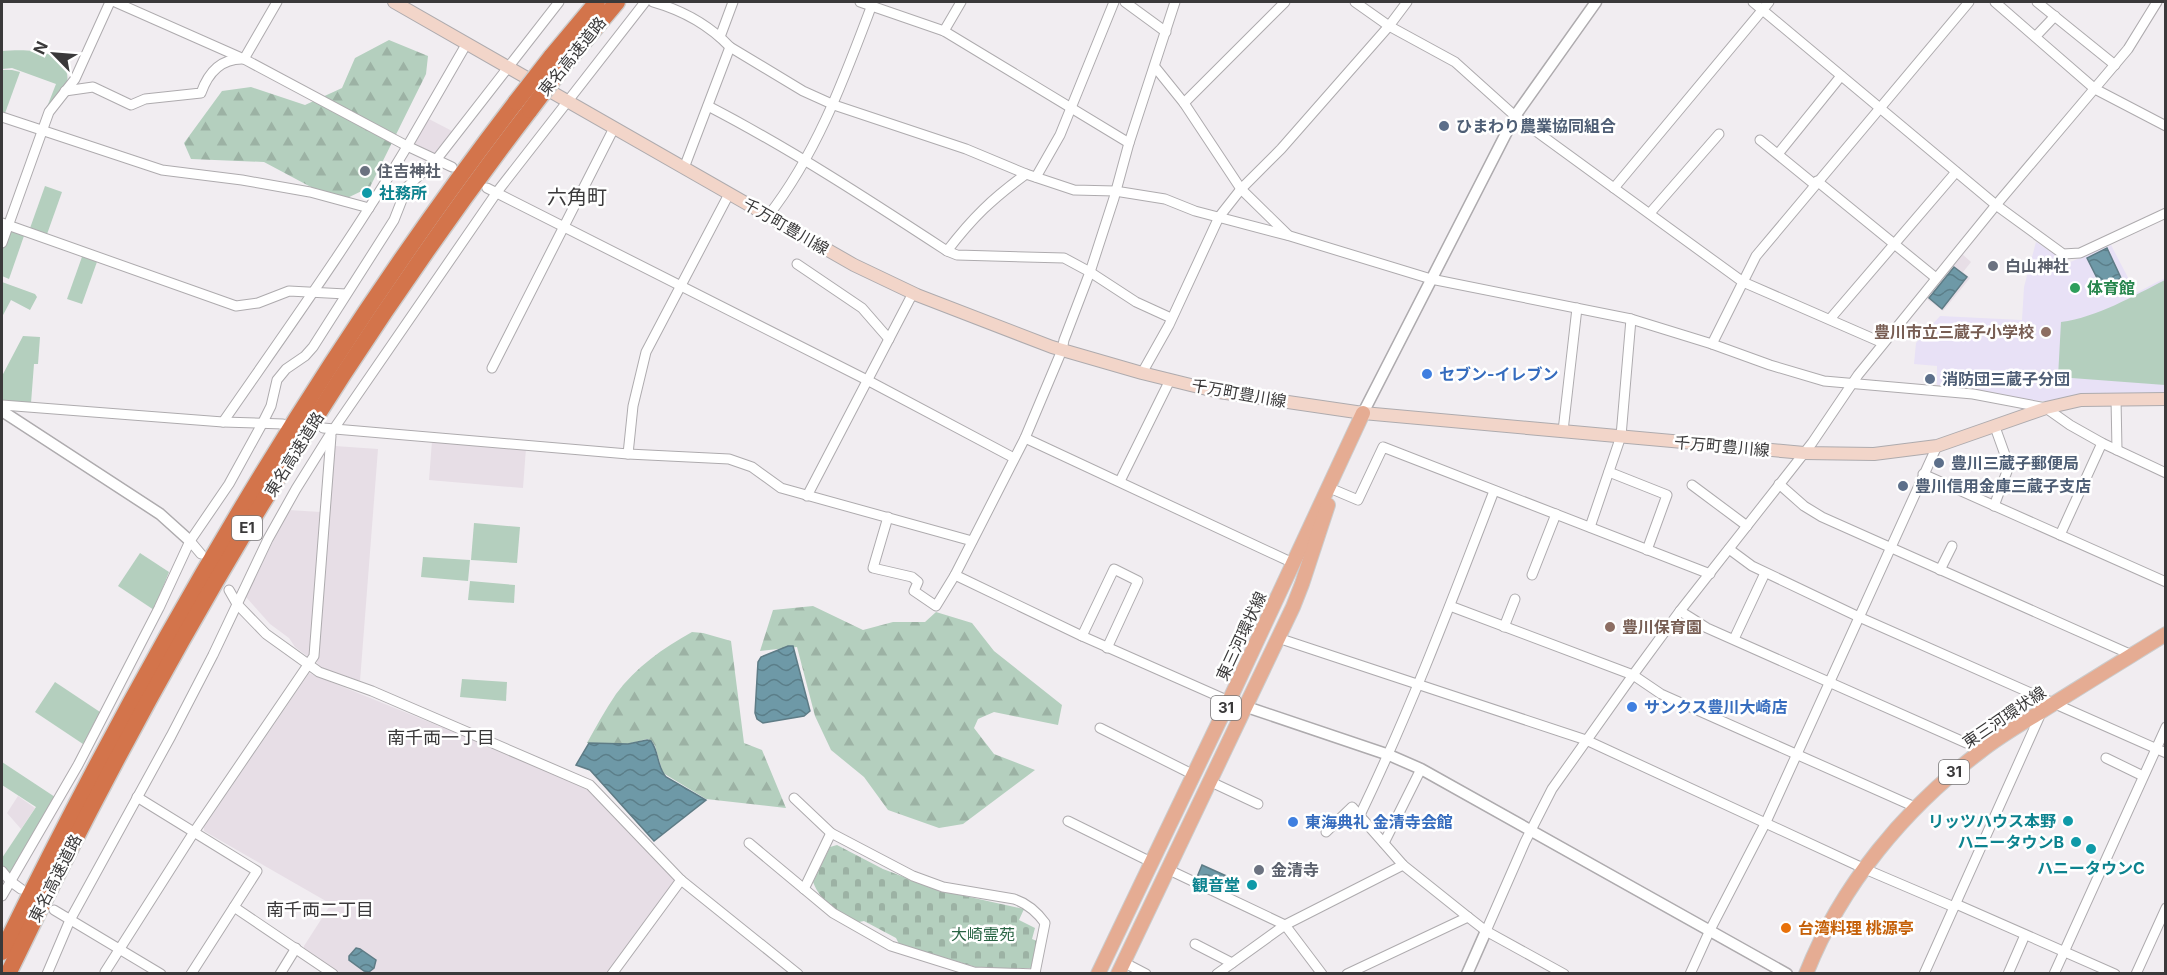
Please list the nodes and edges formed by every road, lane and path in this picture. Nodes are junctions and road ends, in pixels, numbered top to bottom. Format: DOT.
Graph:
graph roads {
  1 [pos="110,2"];
  2 [pos="115,2"];
  3 [pos="277,2"];
  4 [pos="394,2"];
  5 [pos="559,2"];
  6 [pos="597,2"];
  7 [pos="617,2"];
  8 [pos="645,2"];
  9 [pos="653,2"];
  10 [pos="733,2"];
  11 [pos="860,2"];
  12 [pos="961,2"];
  13 [pos="1114,2"];
  14 [pos="1125,2"];
  15 [pos="1175,2"];
  16 [pos="1285,2"];
  17 [pos="1355,2"];
  18 [pos="1407,2"];
  19 [pos="1596,2"];
  20 [pos="1753,2"];
  21 [pos="1769,2"];
  22 [pos="1968,2"];
  23 [pos="1995,2"];
  24 [pos="2037,2"];
  25 [pos="2157,2"];
  26 [pos="872,4"];
  27 [pos="1762,10"];
  28 [pos="2055,16"];
  29 [pos="1389,26"];
  30 [pos="944,31"];
  31 [pos="1166,32"];
  32 [pos="720,36"];
  33 [pos="2036,36"];
  34 [pos="467,43"];
  35 [pos="730,47"];
  36 [pos="244,59"];
  37 [pos="557,61"];
  38 [pos="2115,65"];
  39 [pos="508,67"];
  40 [pos="1155,67"];
  41 [pos="1841,76"];
  42 [pos="2095,89"];
  43 [pos="65,91"];
  44 [pos="569,102"];
  45 [pos="1184,103"];
  46 [pos="834,105"];
  47 [pos="523,106"];
  48 [pos="708,106"];
  49 [pos="1878,107"];
  50 [pos="1072,108"];
  51 [pos="1515,116"];
  52 [pos="2,117"];
  53 [pos="2166,126"];
  54 [pos="614,128"];
  55 [pos="41,129"];
  56 [pos="1719,134"];
  57 [pos="1760,140"];
  58 [pos="1129,143"];
  59 [pos="407,146"];
  60 [pos="1778,154"];
  61 [pos="436,160"];
  62 [pos="805,160"];
  63 [pos="452,167"];
  64 [pos="684,168"];
  65 [pos="1956,172"];
  66 [pos="1026,174"];
  67 [pos="1036,177"];
  68 [pos="1816,183"];
  69 [pos="487,188"];
  70 [pos="1614,188"];
  71 [pos="1241,189"];
  72 [pos="1115,191"];
  73 [pos="497,192"];
  74 [pos="729,194"];
  75 [pos="1996,205"];
  76 [pos="369,208"];
  77 [pos="1650,213"];
  78 [pos="2166,213"];
  79 [pos="768,216"];
  80 [pos="1219,217"];
  81 [pos="5,224"];
  82 [pos="565,226"];
  83 [pos="1290,236"];
  84 [pos="2,243"];
  85 [pos="1894,243"];
  86 [pos="947,251"];
  87 [pos="797,264"];
  88 [pos="1090,272"];
  89 [pos="1936,278"];
  90 [pos="1431,279"];
  91 [pos="1743,282"];
  92 [pos="680,285"];
  93 [pos="314,291"];
  94 [pos="914,293"];
  95 [pos="346,294"];
  96 [pos="1577,308"];
  97 [pos="1171,318"];
  98 [pos="1631,319"];
  99 [pos="1830,319"];
  100 [pos="889,339"];
  101 [pos="1884,343"];
  102 [pos="1712,344"];
  103 [pos="1062,350"];
  104 [pos="492,368"];
  105 [pos="1142,373"];
  106 [pos="867,380"];
  107 [pos="1170,380"];
  108 [pos="1852,384"];
  109 [pos="2116,399"];
  110 [pos="2166,399"];
  111 [pos="2,405"];
  112 [pos="2046,408"];
  113 [pos="2,411"];
  114 [pos="1363,413"];
  115 [pos="223,422"];
  116 [pos="262,424"];
  117 [pos="283,424"];
  118 [pos="1995,427"];
  119 [pos="330,430"];
  120 [pos="1563,430"];
  121 [pos="1621,436"];
  122 [pos="1025,438"];
  123 [pos="1350,441"];
  124 [pos="2102,443"];
  125 [pos="1937,446"];
  126 [pos="2117,450"];
  127 [pos="1804,453"];
  128 [pos="628,454"];
  129 [pos="1014,458"];
  130 [pos="1609,471"];
  131 [pos="2166,473"];
  132 [pos="1923,474"];
  133 [pos="1120,481"];
  134 [pos="1779,484"];
  135 [pos="1692,485"];
  136 [pos="1332,489"];
  137 [pos="1494,491"];
  138 [pos="807,496"];
  139 [pos="1994,506"];
  140 [pos="1556,514"];
  141 [pos="888,517"];
  142 [pos="1747,526"];
  143 [pos="1590,527"];
  144 [pos="2060,535"];
  145 [pos="190,541"];
  146 [pos="972,541"];
  147 [pos="1952,546"];
  148 [pos="1890,548"];
  149 [pos="1729,549"];
  150 [pos="1647,550"];
  151 [pos="201,554"];
  152 [pos="1293,562"];
  153 [pos="1941,570"];
  154 [pos="1765,573"];
  155 [pos="955,574"];
  156 [pos="1710,574"];
  157 [pos="1532,575"];
  158 [pos="2166,582"];
  159 [pos="229,590"];
  160 [pos="1515,598"];
  161 [pos="237,604"];
  162 [pos="1450,606"];
  163 [pos="1680,611"];
  164 [pos="1859,617"];
  165 [pos="1504,627"];
  166 [pos="2166,634"];
  167 [pos="1082,636"];
  168 [pos="1278,638"];
  169 [pos="1734,639"];
  170 [pos="1107,648"];
  171 [pos="2132,655"];
  172 [pos="310,665"];
  173 [pos="1633,675"];
  174 [pos="1830,681"];
  175 [pos="1420,684"];
  176 [pos="1229,701"];
  177 [pos="2056,702"];
  178 [pos="1245,707"];
  179 [pos="2042,711"];
  180 [pos="1100,728"];
  181 [pos="2166,728"];
  182 [pos="1586,740"];
  183 [pos="2156,748"];
  184 [pos="1982,750"];
  185 [pos="2166,753"];
  186 [pos="1389,755"];
  187 [pos="1796,756"];
  188 [pos="2106,758"];
  189 [pos="1421,769"];
  190 [pos="1194,775"];
  191 [pos="2143,776"];
  192 [pos="1209,781"];
  193 [pos="137,796"];
  194 [pos="794,798"];
  195 [pos="1258,804"];
  196 [pos="1915,807"];
  197 [pos="1360,815"];
  198 [pos="1068,821"];
  199 [pos="1766,822"];
  200 [pos="1531,829"];
  201 [pos="194,832"];
  202 [pos="1326,832"];
  203 [pos="831,833"];
  204 [pos="749,843"];
  205 [pos="1384,843"];
  206 [pos="1151,862"];
  207 [pos="1403,866"];
  208 [pos="1865,868"];
  209 [pos="1167,869"];
  210 [pos="2,871"];
  211 [pos="10,880"];
  212 [pos="681,880"];
  213 [pos="21,889"];
  214 [pos="804,889"];
  215 [pos="2,896"];
  216 [pos="1955,905"];
  217 [pos="234,908"];
  218 [pos="2166,908"];
  219 [pos="54,910"];
  220 [pos="1468,917"];
  221 [pos="70,920"];
  222 [pos="1285,925"];
  223 [pos="1710,930"];
  224 [pos="1486,931"];
  225 [pos="2025,935"];
  226 [pos="1195,944"];
  227 [pos="296,948"];
  228 [pos="119,949"];
  229 [pos="2,952"];
  230 [pos="2064,952"];
  231 [pos="1232,963"];
  232 [pos="1120,968"];
  233 [pos="105,972"];
  234 [pos="1035,973"];
  235 [pos="8,974"];
  236 [pos="47,974"];
  237 [pos="161,974"];
  238 [pos="191,974"];
  239 [pos="279,974"];
  240 [pos="333,974"];
  241 [pos="612,974"];
  242 [pos="798,974"];
  243 [pos="1098,974"];
  244 [pos="1146,974"];
  245 [pos="1217,974"];
  246 [pos="1322,974"];
  247 [pos="1347,974"];
  248 [pos="1467,974"];
  249 [pos="1564,974"];
  250 [pos="1690,974"];
  251 [pos="1787,974"];
  252 [pos="1806,974"];
  253 [pos="1924,974"];
  254 [pos="2008,974"];
  255 [pos="2054,974"];
  256 [pos="2115,974"];
  257 [pos="2136,974"];
  1 -- 43 [label="street"];
  2 -- 36 [label="street"];
  3 -- 36 [label="street"];
  4 -- 34 [label="main road, 千万町豊川線"];
  5 -- 39 [label="street"];
  6 -- 37 [label="highway, 東名高速道路 / E1"];
  7 -- 37 [label="highway, 東名高速道路 / E1"];
  8 -- 44 [label="street"];
  9 -- 32 [label="street"];
  10 -- 32 [label="street"];
  11 -- 26 [label="street"];
  12 -- 30 [label="street"];
  13 -- 50 [label="street"];
  14 -- 31 [label="street"];
  15 -- 31 [label="street"];
  16 -- 45 [label="street"];
  17 -- 29 [label="street"];
  18 -- 29 [label="street"];
  19 -- 51 [label="street"];
  20 -- 27 [label="street"];
  21 -- 27 [label="street"];
  22 -- 49 [label="street"];
  23 -- 33 [label="street"];
  24 -- 28 [label="street"];
  25 -- 38 [label="street"];
  26 -- 30 [label="street"];
  26 -- 46 [label="street"];
  27 -- 41 [label="street"];
  27 -- 70 [label="street"];
  28 -- 33 [label="street"];
  28 -- 38 [label="street"];
  29 -- 51 [label="street"];
  29 -- 71 [label="street"];
  30 -- 50 [label="street"];
  31 -- 40 [label="street"];
  32 -- 35 [label="street"];
  33 -- 42 [label="street"];
  34 -- 39 [label="main road, 千万町豊川線"];
  34 -- 59 [label="street"];
  35 -- 46 [label="street"];
  35 -- 48 [label="street"];
  36 -- 43 [label="street"];
  36 -- 59 [label="street"];
  37 -- 47 [label="highway, 東名高速道路 / E1, bridge"];
  38 -- 42 [label="street"];
  39 -- 44 [label="main road, 千万町豊川線"];
  39 -- 61 [label="street"];
  40 -- 45 [label="street"];
  40 -- 58 [label="street"];
  41 -- 49 [label="street"];
  41 -- 60 [label="street"];
  42 -- 53 [label="street"];
  42 -- 75 [label="street"];
  43 -- 55 [label="street"];
  44 -- 54 [label="main road, 千万町豊川線"];
  44 -- 73 [label="street"];
  45 -- 71 [label="street"];
  46 -- 62 [label="street"];
  46 -- 66 [label="street"];
  47 -- 229 [label="highway, 東名高速道路 / E1"];
  47 -- 235 [label="highway, 東名高速道路 / E1"];
  48 -- 62 [label="street"];
  48 -- 64 [label="street"];
  49 -- 65 [label="street"];
  49 -- 68 [label="street"];
  50 -- 58 [label="street"];
  50 -- 67 [label="street"];
  51 -- 70 [label="street"];
  51 -- 90 [label="street"];
  52 -- 55 [label="street"];
  54 -- 64 [label="main road, 千万町豊川線"];
  54 -- 82 [label="street"];
  55 -- 76 [label="street"];
  55 -- 81 [label="street"];
  56 -- 77 [label="street"];
  57 -- 60 [label="street"];
  58 -- 72 [label="street"];
  59 -- 61 [label="street"];
  59 -- 76 [label="street"];
  60 -- 68 [label="street"];
  61 -- 63 [label="street"];
  61 -- 95 [label="street"];
  62 -- 79 [label="street"];
  62 -- 86 [label="street"];
  64 -- 74 [label="main road, 千万町豊川線"];
  65 -- 75 [label="street"];
  65 -- 85 [label="street"];
  66 -- 67 [label="street"];
  66 -- 86 [label="street"];
  67 -- 72 [label="street"];
  68 -- 85 [label="street"];
  68 -- 91 [label="street"];
  69 -- 73 [label="street"];
  70 -- 77 [label="street"];
  71 -- 80 [label="street"];
  71 -- 83 [label="street"];
  72 -- 80 [label="street"];
  72 -- 88 [label="street"];
  73 -- 82 [label="street"];
  73 -- 119 [label="street"];
  74 -- 79 [label="main road, 千万町豊川線"];
  74 -- 92 [label="street"];
  75 -- 78 [label="street"];
  75 -- 89 [label="street"];
  76 -- 93 [label="street"];
  77 -- 91 [label="street"];
  79 -- 94 [label="main road, 千万町豊川線"];
  80 -- 83 [label="street"];
  80 -- 97 [label="street"];
  81 -- 84 [label="street"];
  81 -- 93 [label="street"];
  82 -- 92 [label="street"];
  82 -- 104 [label="street"];
  83 -- 90 [label="street"];
  85 -- 89 [label="street"];
  85 -- 99 [label="street"];
  86 -- 88 [label="street"];
  87 -- 100 [label="street"];
  88 -- 97 [label="street"];
  88 -- 103 [label="street"];
  89 -- 101 [label="street"];
  90 -- 96 [label="street"];
  90 -- 114 [label="street"];
  91 -- 99 [label="street"];
  91 -- 102 [label="street"];
  92 -- 106 [label="street"];
  92 -- 128 [label="street"];
  93 -- 95 [label="street"];
  93 -- 115 [label="street"];
  94 -- 100 [label="street"];
  94 -- 103 [label="main road, 千万町豊川線"];
  95 -- 116 [label="street"];
  96 -- 98 [label="street"];
  96 -- 120 [label="street"];
  97 -- 105 [label="street"];
  98 -- 102 [label="street"];
  98 -- 121 [label="street"];
  99 -- 101 [label="street"];
  100 -- 106 [label="street"];
  101 -- 108 [label="street"];
  102 -- 108 [label="street"];
  103 -- 105 [label="main road, 千万町豊川線"];
  103 -- 122 [label="street"];
  105 -- 107 [label="main road, 千万町豊川線"];
  106 -- 129 [label="street"];
  106 -- 138 [label="street"];
  107 -- 114 [label="main road, 千万町豊川線"];
  107 -- 133 [label="street"];
  108 -- 112 [label="street"];
  108 -- 127 [label="street"];
  109 -- 110 [label="main road, 千万町豊川線"];
  109 -- 112 [label="main road, 千万町豊川線"];
  109 -- 126 [label="street"];
  111 -- 115 [label="street"];
  112 -- 118 [label="main road, 千万町豊川線"];
  112 -- 124 [label="street"];
  113 -- 145 [label="street"];
  114 -- 120 [label="main road, 千万町豊川線"];
  114 -- 123 [label="main road, 東三河環状線 / 31"];
  115 -- 116 [label="street"];
  116 -- 117 [label="street"];
  116 -- 145 [label="street"];
  118 -- 125 [label="main road, 千万町豊川線"];
  118 -- 139 [label="street"];
  119 -- 128 [label="street"];
  119 -- 161 [label="street"];
  119 -- 172 [label="street"];
  120 -- 121 [label="main road, 千万町豊川線"];
  121 -- 127 [label="main road, 千万町豊川線"];
  121 -- 130 [label="street"];
  122 -- 129 [label="street"];
  122 -- 133 [label="street"];
  123 -- 136 [label="main road, 東三河環状線 / 31"];
  123 -- 152 [label="main road, 東三河環状線 / 31"];
  124 -- 126 [label="street"];
  124 -- 144 [label="street"];
  125 -- 127 [label="main road, 千万町豊川線"];
  125 -- 132 [label="street"];
  126 -- 131 [label="street"];
  127 -- 134 [label="street"];
  128 -- 138 [label="street"];
  129 -- 146 [label="street"];
  130 -- 143 [label="street"];
  130 -- 150 [label="street"];
  132 -- 139 [label="street"];
  132 -- 148 [label="street"];
  133 -- 152 [label="street"];
  134 -- 142 [label="street"];
  134 -- 148 [label="street"];
  135 -- 142 [label="street"];
  136 -- 137 [label="street"];
  136 -- 168 [label="main road, 東三河環状線 / 31"];
  137 -- 140 [label="street"];
  137 -- 162 [label="street"];
  138 -- 141 [label="street"];
  139 -- 144 [label="street"];
  140 -- 143 [label="street"];
  140 -- 157 [label="street"];
  141 -- 146 [label="street"];
  141 -- 155 [label="street"];
  142 -- 149 [label="street"];
  143 -- 150 [label="street"];
  144 -- 158 [label="street"];
  145 -- 151 [label="street"];
  145 -- 211 [label="street"];
  146 -- 155 [label="street"];
  147 -- 153 [label="street"];
  148 -- 153 [label="street"];
  148 -- 164 [label="street"];
  149 -- 154 [label="street"];
  149 -- 156 [label="street"];
  150 -- 156 [label="street"];
  152 -- 176 [label="main road, 東三河環状線 / 31"];
  153 -- 171 [label="street"];
  154 -- 164 [label="street"];
  154 -- 169 [label="street"];
  155 -- 167 [label="street"];
  156 -- 163 [label="street"];
  159 -- 161 [label="street"];
  160 -- 165 [label="street"];
  161 -- 172 [label="street"];
  161 -- 193 [label="street"];
  162 -- 165 [label="street"];
  162 -- 175 [label="street"];
  163 -- 169 [label="street"];
  163 -- 173 [label="street"];
  164 -- 174 [label="street"];
  164 -- 177 [label="street"];
  165 -- 173 [label="street"];
  166 -- 171 [label="main road, 東三河環状線 / 31"];
  167 -- 170 [label="street"];
  167 -- 170 [label="street"];
  168 -- 175 [label="street"];
  168 -- 178 [label="main road, 東三河環状線 / 31"];
  169 -- 174 [label="street"];
  170 -- 176 [label="street"];
  171 -- 177 [label="main road, 東三河環状線 / 31"];
  172 -- 201 [label="street"];
  172 -- 212 [label="street"];
  173 -- 182 [label="street"];
  173 -- 187 [label="street"];
  174 -- 184 [label="street"];
  174 -- 187 [label="street"];
  175 -- 182 [label="street"];
  175 -- 186 [label="street"];
  176 -- 178 [label="street"];
  176 -- 190 [label="main road, 東三河環状線 / 31"];
  177 -- 179 [label="main road, 東三河環状線 / 31"];
  177 -- 183 [label="street"];
  178 -- 186 [label="street"];
  178 -- 192 [label="main road, 東三河環状線 / 31"];
  179 -- 184 [label="main road, 東三河環状線 / 31"];
  179 -- 216 [label="street"];
  180 -- 190 [label="street"];
  181 -- 183 [label="street"];
  182 -- 199 [label="street"];
  182 -- 200 [label="street"];
  183 -- 185 [label="street"];
  183 -- 191 [label="street"];
  184 -- 196 [label="main road, 東三河環状線 / 31"];
  186 -- 189 [label="street"];
  186 -- 197 [label="street"];
  187 -- 196 [label="street"];
  187 -- 199 [label="street"];
  188 -- 191 [label="street"];
  189 -- 200 [label="street"];
  189 -- 205 [label="street"];
  190 -- 206 [label="main road, 東三河環状線 / 31"];
  191 -- 230 [label="street"];
  192 -- 195 [label="street"];
  192 -- 209 [label="main road, 東三河環状線 / 31"];
  193 -- 201 [label="street"];
  193 -- 221 [label="street"];
  194 -- 203 [label="street"];
  196 -- 208 [label="main road, 東三河環状線 / 31"];
  197 -- 202 [label="street"];
  197 -- 205 [label="street"];
  198 -- 206 [label="street"];
  199 -- 208 [label="street"];
  199 -- 223 [label="street"];
  200 -- 223 [label="street"];
  200 -- 224 [label="street"];
  201 -- 217 [label="street"];
  201 -- 228 [label="street"];
  203 -- 214 [label="street"];
  203 -- 234 [label="street"];
  204 -- 214 [label="street"];
  205 -- 207 [label="street"];
  206 -- 243 [label="main road, 東三河環状線 / 31"];
  207 -- 220 [label="street"];
  207 -- 222 [label="street"];
  208 -- 216 [label="street"];
  208 -- 252 [label="main road, 東三河環状線 / 31"];
  209 -- 222 [label="street"];
  209 -- 232 [label="main road, 東三河環状線 / 31"];
  210 -- 211 [label="street"];
  211 -- 213 [label="street"];
  211 -- 215 [label="street"];
  212 -- 241 [label="street"];
  212 -- 242 [label="street"];
  214 -- 234 [label="street"];
  216 -- 225 [label="street"];
  216 -- 253 [label="street"];
  217 -- 227 [label="street"];
  217 -- 238 [label="street"];
  218 -- 257 [label="street"];
  219 -- 221 [label="street"];
  220 -- 224 [label="street"];
  220 -- 247 [label="street"];
  221 -- 228 [label="street"];
  221 -- 236 [label="street"];
  222 -- 231 [label="street"];
  222 -- 246 [label="street"];
  223 -- 250 [label="street"];
  223 -- 251 [label="street"];
  224 -- 248 [label="street"];
  224 -- 249 [label="street"];
  225 -- 230 [label="street"];
  225 -- 254 [label="street"];
  226 -- 231 [label="street"];
  227 -- 239 [label="street"];
  227 -- 240 [label="street"];
  228 -- 233 [label="street"];
  228 -- 237 [label="street"];
  230 -- 255 [label="street"];
  230 -- 256 [label="street"];
  231 -- 245 [label="street"];
  232 -- 244 [label="street"];
}
